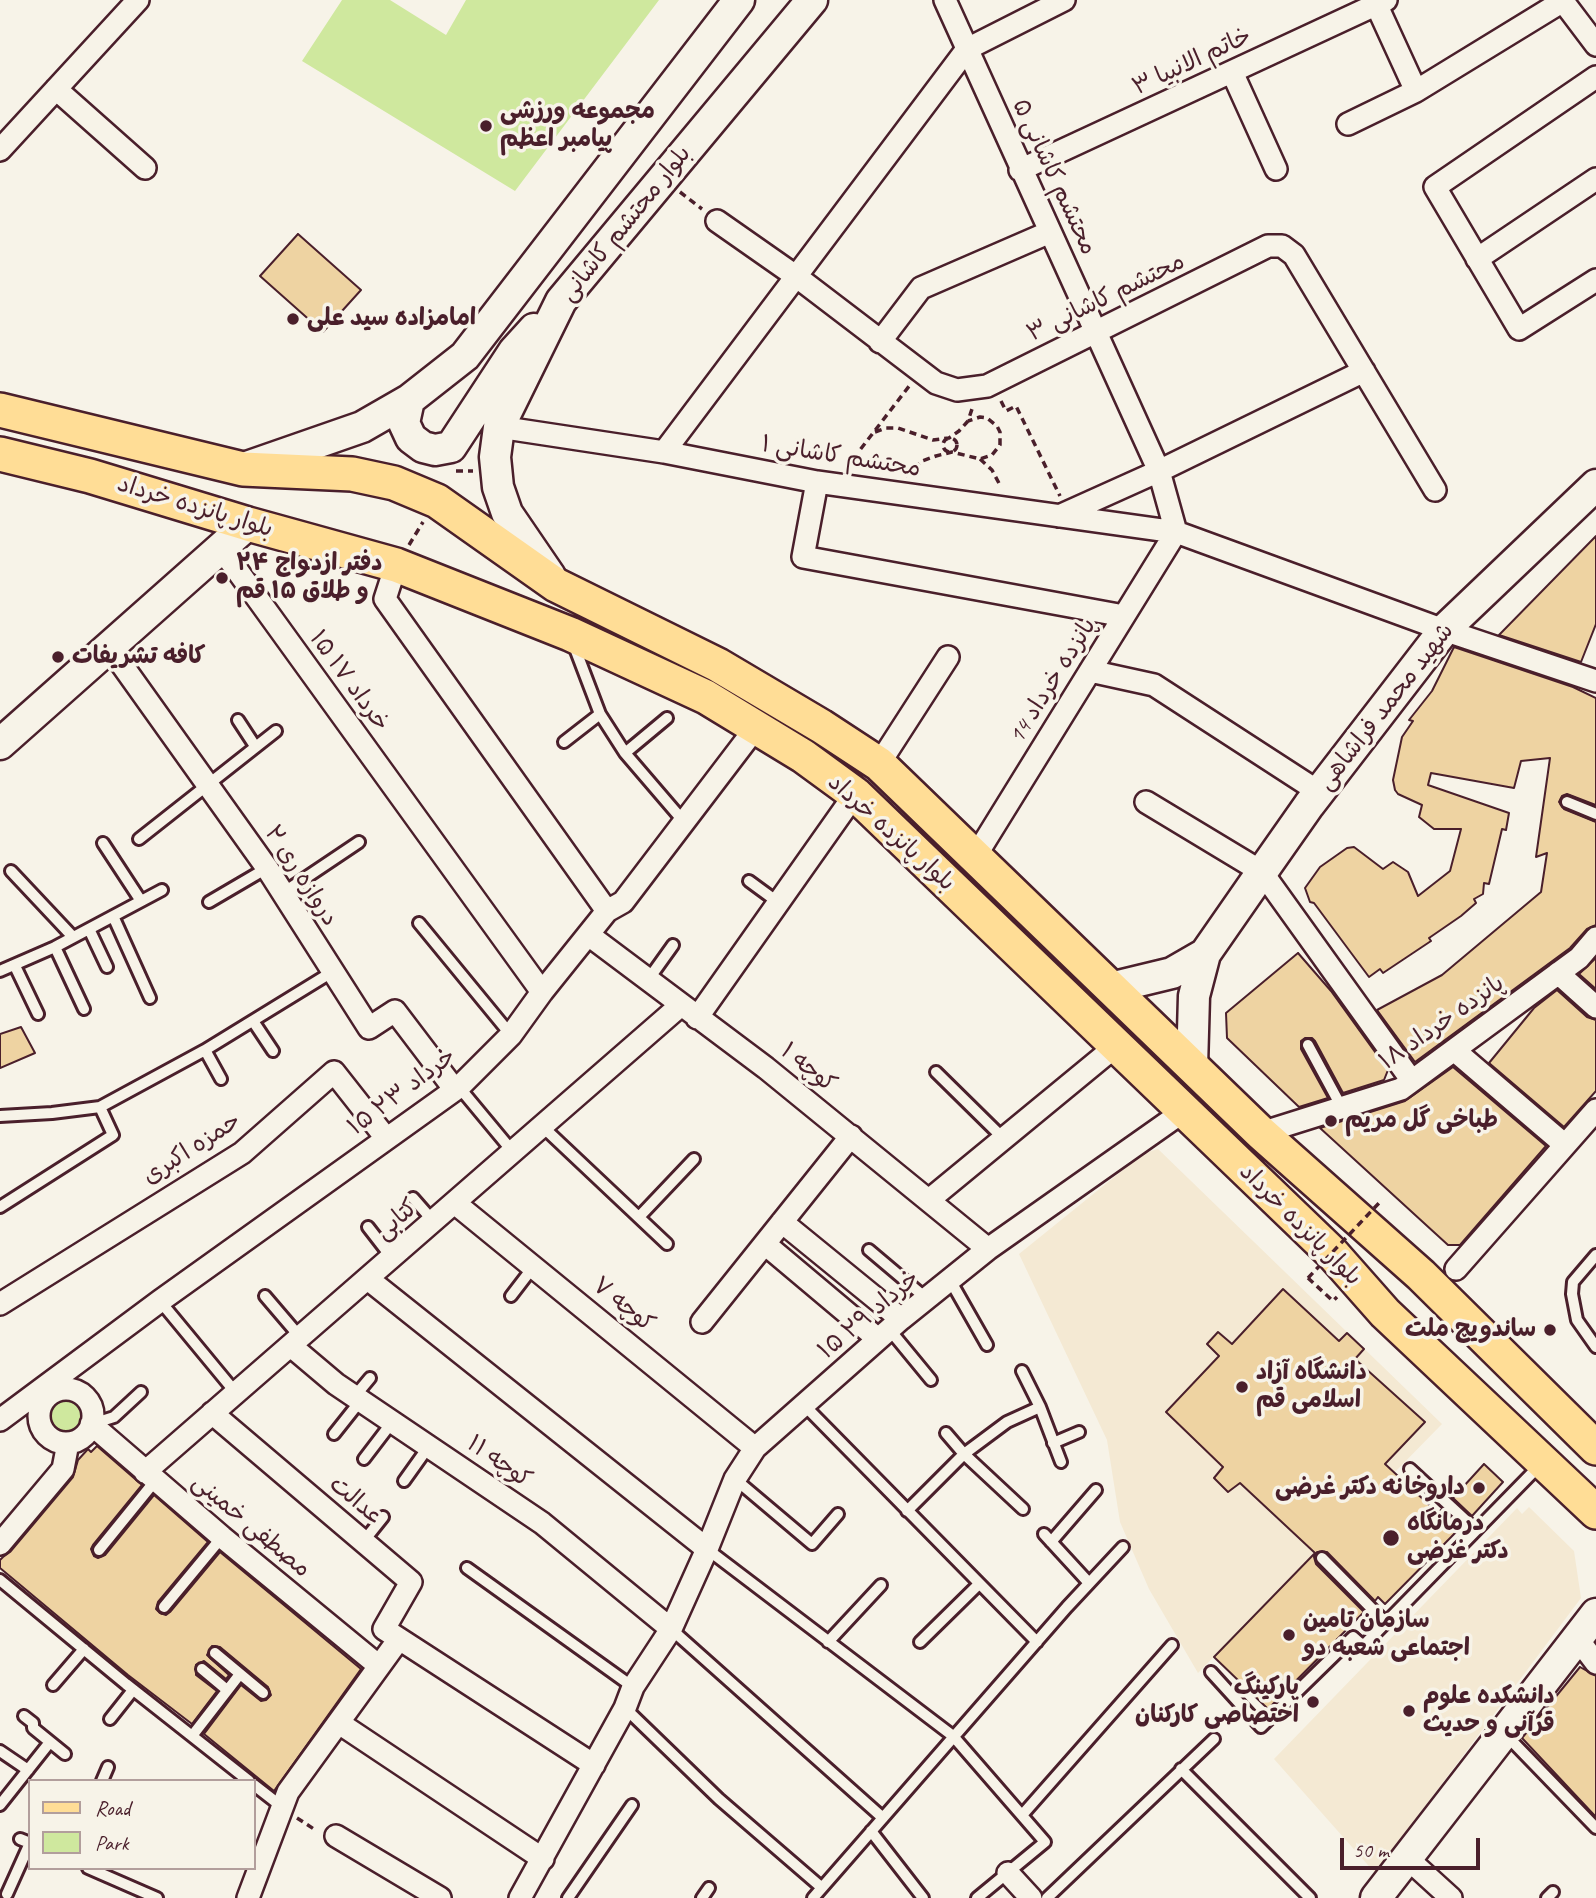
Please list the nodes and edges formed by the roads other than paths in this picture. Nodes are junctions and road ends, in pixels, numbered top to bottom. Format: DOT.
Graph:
graph roads {
  1 [pos="138,0"];
  2 [pos="739,0"];
  3 [pos="812,0"];
  4 [pos="945,0"];
  5 [pos="1064,0"];
  6 [pos="1562,1"];
  7 [pos="1381,3"];
  8 [pos="1596,45"];
  9 [pos="967,49"];
  10 [pos="1231,72"];
  11 [pos="1596,77"];
  12 [pos="55,89"];
  13 [pos="1416,91"];
  14 [pos="1348,124"];
  15 [pos="0,150"];
  16 [pos="145,169"];
  17 [pos="1276,169"];
  18 [pos="1020,170"];
  19 [pos="1596,179"];
  20 [pos="717,221"];
  21 [pos="1050,232"];
  22 [pos="1477,258"];
  23 [pos="797,276"];
  24 [pos="1596,280"];
  25 [pos="561,301"];
  26 [pos="1097,332"];
  27 [pos="880,342"];
  28 [pos="1364,372"];
  29 [pos="408,400"];
  30 [pos="0,410"];
  31 [pos="499,427"];
  32 [pos="664,452"];
  33 [pos="0,454"];
  34 [pos="243,468"];
  35 [pos="1159,471"];
  36 [pos="817,482"];
  37 [pos="1596,485"];
  38 [pos="1435,490"];
  39 [pos="1055,507"];
  40 [pos="248,524"];
  41 [pos="1175,532"];
  42 [pos="221,548"];
  43 [pos="396,565"];
  44 [pos="556,585"];
  45 [pos="1124,616"];
  46 [pos="1444,630"];
  47 [pos="570,634"];
  48 [pos="110,648"];
  49 [pos="948,657"];
  50 [pos="1090,671"];
  51 [pos="1596,681"];
  52 [pos="600,715"];
  53 [pos="667,718"];
  54 [pos="238,720"];
  55 [pos="757,726"];
  56 [pos="276,730"];
  57 [pos="564,742"];
  58 [pos="0,744"];
  59 [pos="255,746"];
  60 [pos="625,753"];
  61 [pos="879,764"];
  62 [pos="207,783"];
  63 [pos="1318,792"];
  64 [pos="855,794"];
  65 [pos="1146,802"];
  66 [pos="1567,802"];
  67 [pos="1596,814"];
  68 [pos="685,823"];
  69 [pos="139,839"];
  70 [pos="359,842"];
  71 [pos="103,843"];
  72 [pos="975,857"];
  73 [pos="267,868"];
  74 [pos="11,871"];
  75 [pos="1262,872"];
  76 [pos="749,881"];
  77 [pos="162,890"];
  78 [pos="283,893"];
  79 [pos="141,901"];
  80 [pos="209,902"];
  81 [pos="779,902"];
  82 [pos="607,911"];
  83 [pos="113,916"];
  84 [pos="419,923"];
  85 [pos="89,929"];
  86 [pos="590,936"];
  87 [pos="73,937"];
  88 [pos="1596,937"];
  89 [pos="673,945"];
  90 [pos="55,947"];
  91 [pos="1205,954"];
  92 [pos="15,966"];
  93 [pos="107,967"];
  94 [pos="0,971"];
  95 [pos="331,972"];
  96 [pos="1558,973"];
  97 [pos="648,980"];
  98 [pos="1110,988"];
  99 [pos="542,992"];
  100 [pos="150,998"];
  101 [pos="1596,1007"];
  102 [pos="84,1009"];
  103 [pos="689,1012"];
  104 [pos="38,1014"];
  105 [pos="253,1021"];
  106 [pos="511,1035"];
  107 [pos="1308,1045"];
  108 [pos="1116,1046"];
  109 [pos="205,1050"];
  110 [pos="1454,1050"];
  111 [pos="273,1051"];
  112 [pos="1192,1067"];
  113 [pos="936,1072"];
  114 [pos="221,1079"];
  115 [pos="1412,1081"];
  116 [pos="457,1089"];
  117 [pos="100,1107"];
  118 [pos="1342,1108"];
  119 [pos="1596,1110"];
  120 [pos="1184,1111"];
  121 [pos="0,1116"];
  122 [pos="543,1127"];
  123 [pos="1261,1133"];
  124 [pos="851,1136"];
  125 [pos="386,1138"];
  126 [pos="1004,1139"];
  127 [pos="1565,1145"];
  128 [pos="514,1153"];
  129 [pos="694,1158"];
  130 [pos="413,1198"];
  131 [pos="929,1200"];
  132 [pos="456,1204"];
  133 [pos="0,1207"];
  134 [pos="639,1217"];
  135 [pos="435,1222"];
  136 [pos="782,1222"];
  137 [pos="368,1227"];
  138 [pos="667,1244"];
  139 [pos="765,1244"];
  140 [pos="869,1250"];
  141 [pos="988,1250"];
  142 [pos="1596,1255"];
  143 [pos="393,1258"];
  144 [pos="534,1266"];
  145 [pos="1456,1269"];
  146 [pos="1421,1275"];
  147 [pos="368,1279"];
  148 [pos="950,1280"];
  149 [pos="265,1296"];
  150 [pos="511,1296"];
  151 [pos="928,1299"];
  152 [pos="160,1301"];
  153 [pos="0,1304"];
  154 [pos="1385,1313"];
  155 [pos="1466,1320"];
  156 [pos="702,1322"];
  157 [pos="890,1329"];
  158 [pos="295,1341"];
  159 [pos="987,1345"];
  160 [pos="1596,1348"];
  161 [pos="1436,1361"];
  162 [pos="1022,1371"];
  163 [pos="370,1378"];
  164 [pos="931,1380"];
  165 [pos="46,1392"];
  166 [pos="141,1392"];
  167 [pos="236,1392"];
  168 [pos="358,1398"];
  169 [pos="804,1405"];
  170 [pos="1040,1406"];
  171 [pos="212,1413"];
  172 [pos="0,1420"];
  173 [pos="394,1421"];
  174 [pos="91,1424"];
  175 [pos="946,1433"];
  176 [pos="1079,1433"];
  177 [pos="334,1434"];
  178 [pos="1593,1440"];
  179 [pos="68,1443"];
  180 [pos="1054,1443"];
  181 [pos="429,1446"];
  182 [pos="755,1448"];
  183 [pos="964,1454"];
  184 [pos="364,1459"];
  185 [pos="1543,1461"];
  186 [pos="1061,1462"];
  187 [pos="1410,1469"];
  188 [pos="150,1476"];
  189 [pos="735,1479"];
  190 [pos="404,1481"];
  191 [pos="1096,1490"];
  192 [pos="1023,1509"];
  193 [pos="907,1511"];
  194 [pos="1596,1511"];
  195 [pos="838,1514"];
  196 [pos="383,1517"];
  197 [pos="1476,1530"];
  198 [pos="222,1537"];
  199 [pos="363,1542"];
  200 [pos="0,1544"];
  201 [pos="1123,1547"];
  202 [pos="707,1549"];
  203 [pos="99,1550"];
  204 [pos="1322,1558"];
  205 [pos="467,1568"];
  206 [pos="0,1580"];
  207 [pos="1089,1583"];
  208 [pos="979,1584"];
  209 [pos="881,1585"];
  210 [pos="164,1607"];
  211 [pos="1596,1614"];
  212 [pos="1386,1623"];
  213 [pos="671,1629"];
  214 [pos="1577,1638"];
  215 [pos="399,1639"];
  216 [pos="828,1642"];
  217 [pos="920,1642"];
  218 [pos="1037,1642"];
  219 [pos="1172,1645"];
  220 [pos="84,1649"];
  221 [pos="215,1653"];
  222 [pos="1596,1662"];
  223 [pos="379,1666"];
  224 [pos="202,1669"];
  225 [pos="1211,1672"];
  226 [pos="240,1674"];
  227 [pos="53,1685"];
  228 [pos="633,1687"];
  229 [pos="227,1689"];
  230 [pos="133,1690"];
  231 [pos="263,1693"];
  232 [pos="625,1707"];
  233 [pos="24,1716"];
  234 [pos="110,1719"];
  235 [pos="339,1723"];
  236 [pos="1504,1733"];
  237 [pos="192,1736"];
  238 [pos="953,1736"];
  239 [pos="1214,1739"];
  240 [pos="50,1742"];
  241 [pos="0,1751"];
  242 [pos="65,1754"];
  243 [pos="594,1765"];
  244 [pos="108,1767"];
  245 [pos="1181,1769"];
  246 [pos="28,1770"];
  247 [pos="103,1779"];
  248 [pos="246,1779"];
  249 [pos="256,1786"];
  250 [pos="0,1805"];
  251 [pos="632,1805"];
  252 [pos="281,1806"];
  253 [pos="1023,1814"];
  254 [pos="883,1818"];
  255 [pos="1596,1828"];
  256 [pos="871,1831"];
  257 [pos="336,1836"];
  258 [pos="25,1841"];
  259 [pos="543,1858"];
  260 [pos="1406,1858"];
  261 [pos="93,1870"];
  262 [pos="1008,1873"];
  263 [pos="253,1886"];
  264 [pos="821,1887"];
  265 [pos="709,1888"];
  266 [pos="7,1894"];
  267 [pos="157,1898"];
  268 [pos="440,1898"];
  269 [pos="520,1898"];
  270 [pos="568,1898"];
  271 [pos="702,1898"];
  272 [pos="813,1898"];
  273 [pos="923,1898"];
  274 [pos="977,1898"];
  275 [pos="1031,1898"];
  276 [pos="1046,1898"];
  277 [pos="1310,1898"];
  278 [pos="1376,1898"];
  279 [pos="1451,1898"];
  1 -- 12 [label="street"];
  2 -- 29 [label="main road, بلوار محتشم کاشانی"];
  3 -- 25 [label="main road, بلوار محتشم کاشانی"];
  4 -- 9 [label="street, محتشم کاشانی ۵"];
  5 -- 9 [label="street"];
  6 -- 8 [label="street"];
  6 -- 13 [label="street"];
  7 -- 10 [label="street, خاتم الانبیا ۳"];
  7 -- 13 [label="street"];
  9 -- 18 [label="street, محتشم کاشانی ۵"];
  9 -- 23 [label="street"];
  10 -- 17 [label="street"];
  10 -- 18 [label="street, خاتم الانبیا ۳"];
  11 -- 22 [label="street"];
  12 -- 15 [label="street"];
  12 -- 16 [label="street"];
  13 -- 14 [label="street"];
  18 -- 21 [label="street, محتشم کاشانی ۵"];
  19 -- 22 [label="street"];
  20 -- 23 [label="street, محتشم کاشانی ۳"];
  21 -- 26 [label="street, محتشم کاشانی ۵"];
  21 -- 27 [label="street"];
  22 -- 24 [label="street"];
  23 -- 27 [label="street, محتشم کاشانی ۳"];
  23 -- 32 [label="street"];
  25 -- 29 [label="main road"];
  25 -- 31 [label="main road, بلوار محتشم کاشانی"];
  26 -- 27 [label="street, محتشم کاشانی ۳"];
  26 -- 28 [label="street, محتشم کاشانی ۳"];
  26 -- 35 [label="street, محتشم کاشانی ۵"];
  28 -- 35 [label="street"];
  28 -- 38 [label="street, محتشم کاشانی ۳"];
  29 -- 34 [label="main road, بلوار محتشم کاشانی"];
  30 -- 34 [label="main road, بلوار پانزده خرداد"];
  31 -- 32 [label="street, محتشم کاشانی ۱"];
  31 -- 44 [label="main road, بلوار محتشم کاشانی"];
  32 -- 36 [label="street, محتشم کاشانی ۱"];
  33 -- 40 [label="main road, بلوار پانزده خرداد"];
  34 -- 44 [label="main road, بلوار پانزده خرداد"];
  35 -- 39 [label="street"];
  35 -- 41 [label="street, محتشم کاشانی ۵"];
  36 -- 39 [label="street, محتشم کاشانی ۱"];
  36 -- 45 [label="street"];
  37 -- 46 [label="main road, شهید محمد فراشاهی"];
  39 -- 41 [label="street, محتشم کاشانی ۱"];
  40 -- 42 [label="main road"];
  40 -- 43 [label="main road, بلوار پانزده خرداد"];
  41 -- 45 [label="street, پانزده خرداد 14"];
  41 -- 46 [label="street, محتشم کاشانی ۱"];
  42 -- 48 [label="main road"];
  42 -- 99 [label="street, ۱۵ خرداد ۱۷"];
  43 -- 47 [label="main road, بلوار پانزده خرداد"];
  43 -- 82 [label="street"];
  44 -- 61 [label="main road, بلوار پانزده خرداد"];
  45 -- 50 [label="street, پانزده خرداد 14"];
  46 -- 51 [label="street, محتشم کاشانی ۱"];
  46 -- 63 [label="main road, شهید محمد فراشاهی"];
  47 -- 52 [label="lane"];
  47 -- 55 [label="main road, بلوار پانزده خرداد"];
  48 -- 58 [label="main road"];
  48 -- 62 [label="street, دروازه ری ۲"];
  49 -- 61 [label="street"];
  50 -- 63 [label="street"];
  50 -- 72 [label="street, پانزده خرداد 14"];
  52 -- 57 [label="lane"];
  52 -- 60 [label="lane"];
  53 -- 60 [label="lane"];
  54 -- 59 [label="lane"];
  55 -- 64 [label="main road, بلوار پانزده خرداد"];
  55 -- 68 [label="street, ۱۵ خرداد ۲۳"];
  56 -- 59 [label="lane"];
  59 -- 62 [label="lane"];
  60 -- 68 [label="lane"];
  61 -- 72 [label="main road, بلوار پانزده خرداد"];
  62 -- 69 [label="lane"];
  62 -- 73 [label="street, دروازه ری ۲"];
  63 -- 75 [label="main road, شهید محمد فراشاهی"];
  64 -- 81 [label="street, کتابی"];
  64 -- 108 [label="main road, بلوار پانزده خرداد"];
  65 -- 75 [label="street"];
  66 -- 67 [label="lane"];
  68 -- 82 [label="street, ۱۵ خرداد ۲۳"];
  70 -- 78 [label="lane"];
  71 -- 79 [label="lane"];
  72 -- 98 [label="main road, بلوار پانزده خرداد"];
  73 -- 78 [label="street, دروازه ری ۲"];
  73 -- 80 [label="lane"];
  74 -- 87 [label="lane"];
  75 -- 91 [label="main road, شهید محمد فراشاهی"];
  75 -- 115 [label="street"];
  76 -- 81 [label="lane"];
  77 -- 79 [label="lane"];
  78 -- 95 [label="street, دروازه ری ۲"];
  79 -- 83 [label="lane"];
  81 -- 103 [label="street, کتابی"];
  82 -- 86 [label="street, ۱۵ خرداد ۲۳"];
  83 -- 85 [label="lane"];
  83 -- 100 [label="lane"];
  84 -- 106 [label="lane"];
  85 -- 87 [label="lane"];
  85 -- 93 [label="lane"];
  86 -- 97 [label="street, کوچه ۱"];
  86 -- 99 [label="street, ۱۵ خرداد ۲۳"];
  87 -- 90 [label="lane"];
  88 -- 96 [label="street, پانزده خرداد ۱۸"];
  89 -- 97 [label="lane"];
  90 -- 92 [label="lane"];
  90 -- 102 [label="lane"];
  91 -- 98 [label="main road"];
  91 -- 112 [label="main road"];
  92 -- 94 [label="lane"];
  92 -- 104 [label="lane"];
  95 -- 105 [label="lane"];
  95 -- 116 [label="street, دروازه ری ۲"];
  96 -- 101 [label="street"];
  96 -- 110 [label="street, پانزده خرداد ۱۸"];
  97 -- 103 [label="street, کوچه ۱"];
  98 -- 112 [label="main road, بلوار پانزده خرداد"];
  99 -- 106 [label="street, ۱۵ خرداد ۲۳"];
  103 -- 122 [label="street, کتابی"];
  103 -- 124 [label="street, کوچه ۱"];
  105 -- 109 [label="lane"];
  105 -- 111 [label="lane"];
  106 -- 116 [label="street, ۱۵ خرداد ۲۳"];
  107 -- 118 [label="lane"];
  108 -- 120 [label="main road, بلوار پانزده خرداد"];
  108 -- 126 [label="street"];
  109 -- 114 [label="lane"];
  109 -- 117 [label="lane"];
  110 -- 115 [label="street, پانزده خرداد ۱۸"];
  110 -- 127 [label="street"];
  112 -- 123 [label="main road, بلوار پانزده خرداد"];
  113 -- 126 [label="lane"];
  115 -- 118 [label="street, پانزده خرداد ۱۸"];
  116 -- 125 [label="street, ۱۵ خرداد ۲۳"];
  116 -- 128 [label="lane"];
  117 -- 121 [label="lane"];
  117 -- 133 [label="lane"];
  118 -- 123 [label="street, پانزده خرداد ۱۸"];
  119 -- 127 [label="street"];
  120 -- 141 [label="street, ۱۵ خرداد ۲۹"];
  120 -- 154 [label="main road, بلوار پانزده خرداد"];
  122 -- 128 [label="street, کتابی"];
  122 -- 134 [label="lane"];
  123 -- 146 [label="main road, بلوار پانزده خرداد"];
  124 -- 131 [label="street, کوچه ۱"];
  124 -- 136 [label="street"];
  125 -- 152 [label="street, ۱۵ خرداد ۲۳"];
  125 -- 153 [label="street, حمزه اکبری"];
  126 -- 131 [label="street"];
  127 -- 145 [label="street"];
  128 -- 132 [label="street, کتابی"];
  129 -- 134 [label="lane"];
  130 -- 135 [label="lane"];
  131 -- 141 [label="street, کوچه ۱"];
  132 -- 135 [label="street, کتابی"];
  132 -- 144 [label="street, کوچه ۷"];
  134 -- 138 [label="lane"];
  135 -- 143 [label="street, کتابی"];
  136 -- 139 [label="street"];
  136 -- 157 [label="street"];
  137 -- 143 [label="lane"];
  139 -- 156 [label="street"];
  139 -- 157 [label="street"];
  140 -- 151 [label="lane"];
  141 -- 148 [label="street, ۱۵ خرداد ۲۹"];
  142 -- 160 [label="lane"];
  143 -- 147 [label="street, کتابی"];
  144 -- 150 [label="lane"];
  144 -- 182 [label="street, کوچه ۷"];
  146 -- 154 [label="main road"];
  146 -- 155 [label="main road, بلوار پانزده خرداد"];
  147 -- 158 [label="street, کتابی"];
  147 -- 202 [label="street"];
  148 -- 151 [label="street, ۱۵ خرداد ۲۹"];
  148 -- 159 [label="lane"];
  149 -- 158 [label="lane"];
  151 -- 157 [label="street, ۱۵ خرداد ۲۹"];
  152 -- 165 [label="street, ۱۵ خرداد ۲۳"];
  152 -- 167 [label="lane"];
  154 -- 161 [label="main road, بلوار پانزده خرداد"];
  155 -- 161 [label="main road"];
  155 -- 178 [label="main road, بلوار پانزده خرداد"];
  157 -- 164 [label="lane"];
  157 -- 169 [label="street, ۱۵ خرداد ۲۹"];
  158 -- 167 [label="street, کتابی"];
  158 -- 168 [label="street, کوچه ۱۱"];
  161 -- 185 [label="main road, بلوار پانزده خرداد"];
  162 -- 170 [label="lane"];
  163 -- 168 [label="lane"];
  165 -- 172 [label="street, ۱۵ خرداد ۲۳"];
  165 -- 174 [label="street"];
  165 -- 179 [label="street"];
  166 -- 174 [label="lane"];
  167 -- 171 [label="street, کتابی"];
  168 -- 173 [label="street, کوچه ۱۱"];
  168 -- 177 [label="lane"];
  169 -- 182 [label="street, ۱۵ خرداد ۲۹"];
  169 -- 193 [label="lane"];
  170 -- 180 [label="lane"];
  170 -- 183 [label="lane"];
  171 -- 188 [label="street, کتابی"];
  171 -- 199 [label="street, عدالت"];
  173 -- 181 [label="street, کوچه ۱۱"];
  173 -- 184 [label="lane"];
  174 -- 179 [label="street"];
  174 -- 188 [label="street, مصطفی خمینی"];
  175 -- 183 [label="lane"];
  176 -- 180 [label="lane"];
  179 -- 200 [label="street"];
  180 -- 186 [label="lane"];
  181 -- 190 [label="lane"];
  181 -- 213 [label="street, کوچه ۱۱"];
  182 -- 189 [label="street, ۱۵ خرداد ۲۹"];
  183 -- 192 [label="lane"];
  183 -- 193 [label="lane"];
  185 -- 194 [label="main road, بلوار پانزده خرداد"];
  185 -- 197 [label="lane"];
  187 -- 197 [label="lane"];
  188 -- 198 [label="street, مصطفی خمینی"];
  188 -- 203 [label="lane"];
  189 -- 195 [label="lane"];
  189 -- 202 [label="street, ۱۵ خرداد ۲۹"];
  191 -- 207 [label="lane"];
  193 -- 208 [label="lane"];
  196 -- 199 [label="lane"];
  197 -- 212 [label="lane"];
  198 -- 210 [label="lane"];
  198 -- 223 [label="street, مصطفی خمینی"];
  199 -- 215 [label="street, عدالت"];
  201 -- 207 [label="lane"];
  202 -- 213 [label="street, ۱۵ خرداد ۲۹"];
  202 -- 216 [label="lane"];
  204 -- 212 [label="lane"];
  205 -- 228 [label="lane"];
  206 -- 220 [label="lane"];
  207 -- 218 [label="lane"];
  208 -- 217 [label="lane"];
  208 -- 218 [label="lane"];
  209 -- 216 [label="lane"];
  211 -- 214 [label="main road"];
  212 -- 225 [label="lane"];
  213 -- 228 [label="street, ۱۵ خرداد ۲۹"];
  213 -- 254 [label="lane"];
  214 -- 222 [label="street"];
  214 -- 236 [label="main road"];
  215 -- 223 [label="street"];
  215 -- 243 [label="street"];
  216 -- 238 [label="lane"];
  218 -- 238 [label="lane"];
  219 -- 253 [label="lane"];
  220 -- 227 [label="lane"];
  220 -- 230 [label="lane"];
  221 -- 226 [label="lane"];
  223 -- 235 [label="street"];
  224 -- 229 [label="lane"];
  226 -- 229 [label="lane"];
  226 -- 231 [label="lane"];
  228 -- 232 [label="street, ۱۵ خرداد ۲۹"];
  229 -- 237 [label="lane"];
  230 -- 234 [label="lane"];
  230 -- 237 [label="lane"];
  232 -- 243 [label="street, ۱۵ خرداد ۲۹"];
  232 -- 264 [label="lane"];
  233 -- 240 [label="lane"];
  235 -- 252 [label="street"];
  235 -- 259 [label="street"];
  236 -- 255 [label="lane"];
  236 -- 260 [label="main road"];
  237 -- 248 [label="lane"];
  238 -- 253 [label="lane"];
  238 -- 254 [label="lane"];
  239 -- 245 [label="lane"];
  240 -- 242 [label="lane"];
  240 -- 246 [label="lane"];
  241 -- 246 [label="lane"];
  243 -- 259 [label="street, ۱۵ خرداد ۲۹"];
  244 -- 247 [label="lane"];
  245 -- 276 [label="lane"];
  245 -- 277 [label="lane"];
  246 -- 250 [label="lane"];
  249 -- 252 [label="lane"];
  251 -- 270 [label="lane"];
  252 -- 263 [label="street"];
  253 -- 262 [label="lane"];
  254 -- 256 [label="lane"];
  256 -- 264 [label="lane"];
  256 -- 273 [label="lane"];
  257 -- 268 [label="street"];
  258 -- 266 [label="lane"];
  259 -- 269 [label="street, ۱۵ خرداد ۲۹"];
  260 -- 278 [label="main road"];
  260 -- 279 [label="street"];
  261 -- 267 [label="lane"];
  262 -- 274 [label="lane"];
  262 -- 275 [label="street"];
  264 -- 272 [label="lane"];
  265 -- 271 [label="lane"];
}
